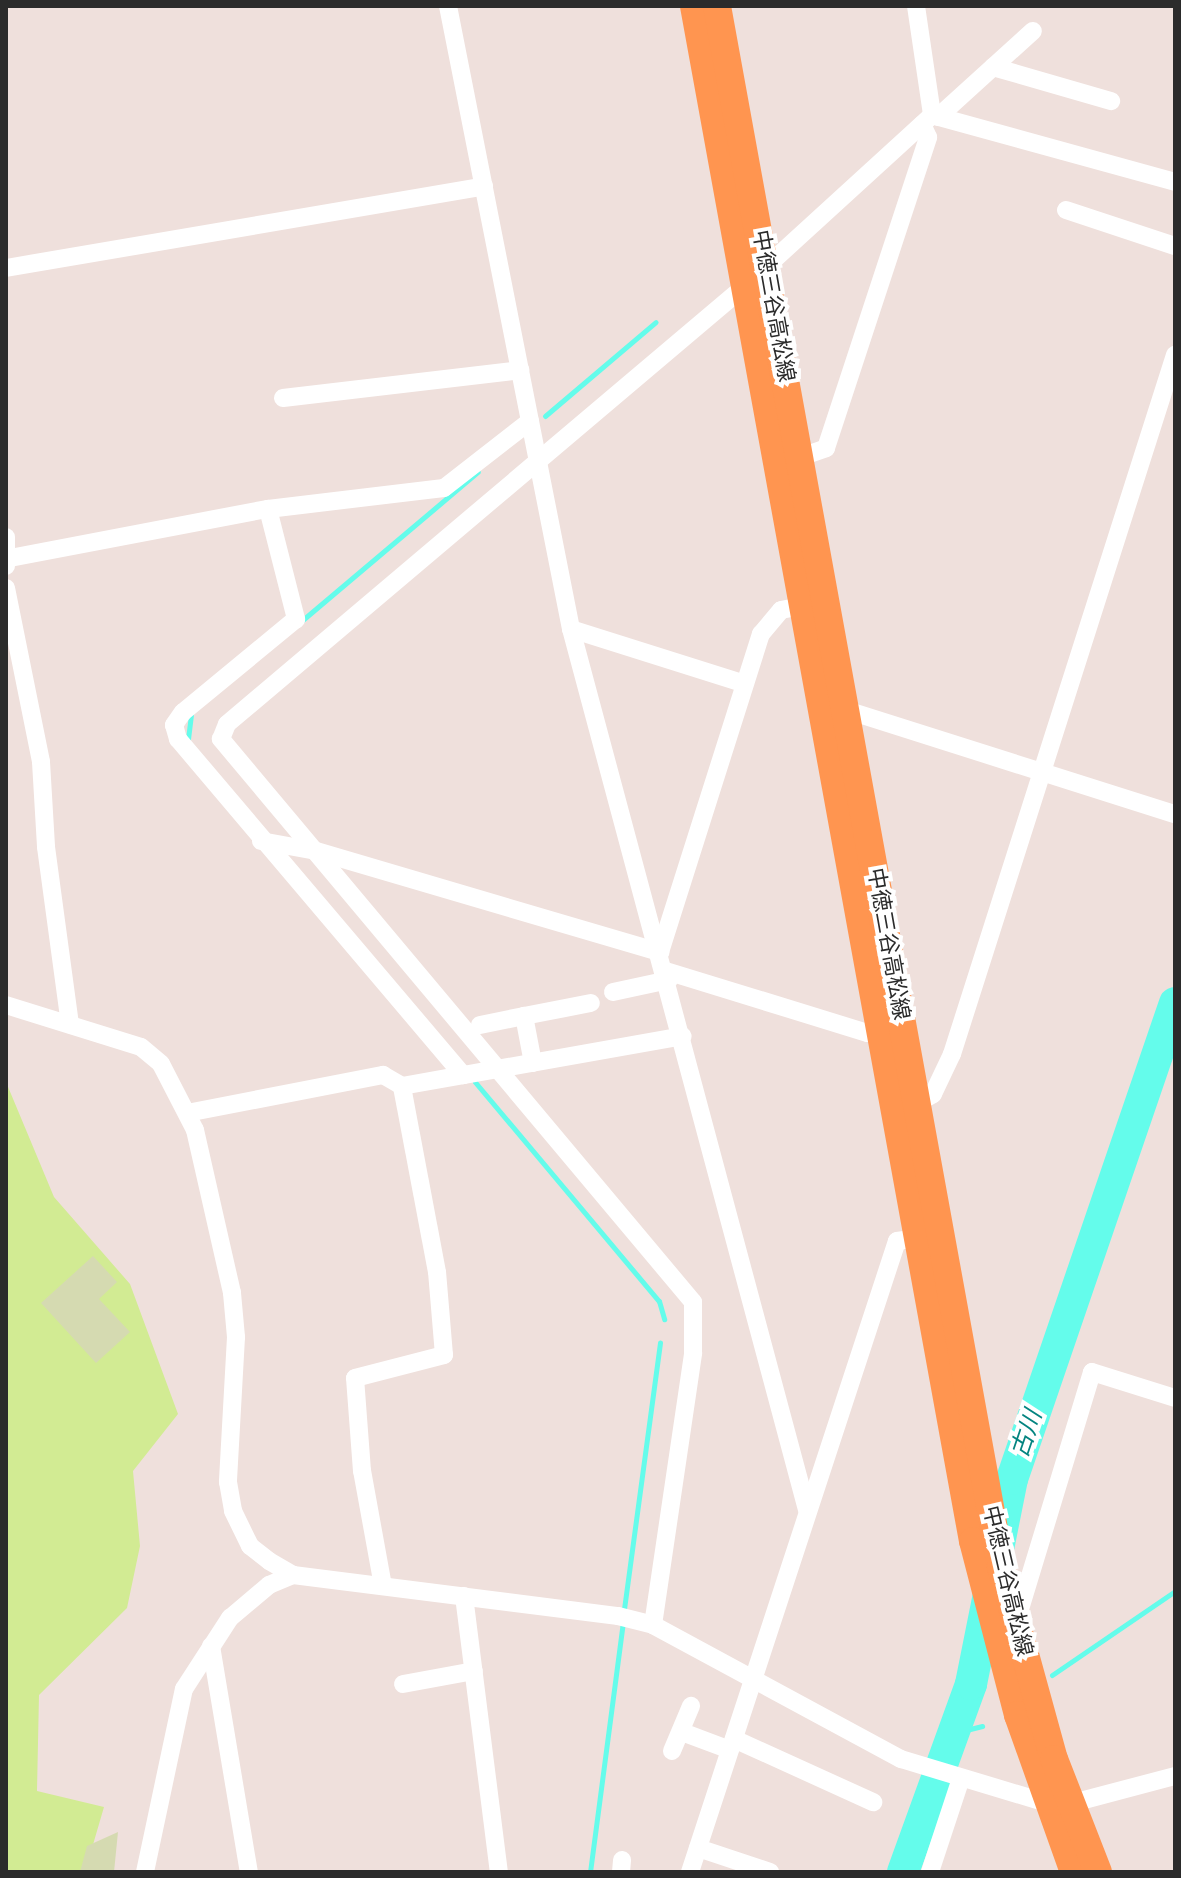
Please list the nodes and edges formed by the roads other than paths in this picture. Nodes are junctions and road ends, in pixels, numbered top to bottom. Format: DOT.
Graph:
graph roads {
  1 [pos="448,6"];
  2 [pos="694,6"];
  3 [pos="717,6"];
  4 [pos="916,6"];
  5 [pos="1033,31"];
  6 [pos="993,67"];
  7 [pos="1111,101"];
  8 [pos="931,119"];
  9 [pos="1175,182"];
  10 [pos="484,186"];
  11 [pos="1066,210"];
  12 [pos="1175,246"];
  13 [pos="6,268"];
  14 [pos="755,276"];
  15 [pos="1175,355"];
  16 [pos="520,370"];
  17 [pos="283,398"];
  18 [pos="530,421"];
  19 [pos="789,460"];
  20 [pos="539,463"];
  21 [pos="268,509"];
  22 [pos="6,537"];
  23 [pos="8,562"];
  24 [pos="6,588"];
  25 [pos="814,604"];
  26 [pos="571,629"];
  27 [pos="11,659"];
  28 [pos="745,684"];
  29 [pos="834,706"];
  30 [pos="1042,773"];
  31 [pos="1175,814"];
  32 [pos="261,841"];
  33 [pos="316,851"];
  34 [pos="660,952"];
  35 [pos="668,976"];
  36 [pos="613,992"];
  37 [pos="591,1003"];
  38 [pos="6,1005"];
  39 [pos="524,1016"];
  40 [pos="70,1024"];
  41 [pos="480,1025"];
  42 [pos="881,1030"];
  43 [pos="683,1036"];
  44 [pos="533,1063"];
  45 [pos="501,1069"];
  46 [pos="463,1075"];
  47 [pos="402,1086"];
  48 [pos="906,1108"];
  49 [pos="187,1113"];
  50 [pos="930,1236"];
  51 [pos="1175,1398"];
  52 [pos="807,1510"];
  53 [pos="293,1575"];
  54 [pos="383,1586"];
  55 [pos="464,1596"];
  56 [pos="1014,1624"];
  57 [pos="653,1625"];
  58 [pos="211,1646"];
  59 [pos="474,1671"];
  60 [pos="752,1682"];
  61 [pos="403,1684"];
  62 [pos="691,1706"];
  63 [pos="682,1732"];
  64 [pos="732,1744"];
  65 [pos="672,1751"];
  66 [pos="1175,1776"];
  67 [pos="956,1777"];
  68 [pos="873,1802"];
  69 [pos="1058,1804"];
  70 [pos="698,1848"];
  71 [pos="145,1872"];
  72 [pos="249,1872"];
  73 [pos="499,1872"];
  74 [pos="690,1872"];
  75 [pos="770,1872"];
  76 [pos="930,1872"];
  77 [pos="1074,1872"];
  78 [pos="1098,1872"];
  1 -- 10 [label="street"];
  2 -- 14 [label="main road, 中徳三谷高松線"];
  3 -- 14 [label="main road, 中徳三谷高松線"];
  4 -- 8 [label="street"];
  5 -- 6 [label="street"];
  6 -- 7 [label="street"];
  6 -- 8 [label="street"];
  8 -- 9 [label="street"];
  8 -- 14 [label="street"];
  8 -- 19 [label="street"];
  10 -- 13 [label="street"];
  10 -- 16 [label="street"];
  11 -- 12 [label="street"];
  14 -- 19 [label="main road, 中徳三谷高松線"];
  14 -- 20 [label="street"];
  15 -- 30 [label="street"];
  16 -- 17 [label="street"];
  16 -- 18 [label="street"];
  18 -- 20 [label="street"];
  18 -- 21 [label="street"];
  19 -- 25 [label="main road, 中徳三谷高松線"];
  20 -- 26 [label="street"];
  20 -- 33 [label="street"];
  21 -- 23 [label="street"];
  21 -- 32 [label="street"];
  22 -- 23 [label="street"];
  24 -- 27 [label="street"];
  25 -- 28 [label="street"];
  25 -- 29 [label="main road, 中徳三谷高松線"];
  26 -- 28 [label="street"];
  26 -- 34 [label="street"];
  27 -- 40 [label="street"];
  28 -- 34 [label="street"];
  29 -- 30 [label="street"];
  29 -- 42 [label="main road, 中徳三谷高松線"];
  29 -- 48 [label="main road, 中徳三谷高松線"];
  30 -- 31 [label="street"];
  30 -- 48 [label="street"];
  32 -- 33 [label="street"];
  32 -- 46 [label="street"];
  33 -- 34 [label="street"];
  33 -- 45 [label="street"];
  34 -- 35 [label="street"];
  35 -- 36 [label="street"];
  35 -- 42 [label="street"];
  35 -- 43 [label="street"];
  37 -- 39 [label="street"];
  38 -- 40 [label="street"];
  39 -- 41 [label="street"];
  39 -- 44 [label="street"];
  40 -- 49 [label="street"];
  42 -- 48 [label="main road, 中徳三谷高松線"];
  43 -- 44 [label="street"];
  43 -- 52 [label="street"];
  44 -- 45 [label="street"];
  45 -- 46 [label="street"];
  45 -- 57 [label="street"];
  46 -- 47 [label="street"];
  47 -- 49 [label="street"];
  47 -- 54 [label="street"];
  48 -- 50 [label="main road, 中徳三谷高松線"];
  49 -- 53 [label="street"];
  50 -- 52 [label="street"];
  50 -- 56 [label="main road, 中徳三谷高松線"];
  50 -- 69 [label="main road, 中徳三谷高松線"];
  51 -- 56 [label="street"];
  52 -- 60 [label="street"];
  53 -- 54 [label="street"];
  53 -- 58 [label="street"];
  54 -- 55 [label="street"];
  55 -- 57 [label="street"];
  55 -- 59 [label="street"];
  56 -- 69 [label="main road, 中徳三谷高松線"];
  57 -- 60 [label="street"];
  58 -- 71 [label="street"];
  58 -- 72 [label="street"];
  59 -- 61 [label="street"];
  59 -- 73 [label="street"];
  60 -- 64 [label="street"];
  60 -- 67 [label="street"];
  62 -- 63 [label="street"];
  63 -- 64 [label="street"];
  63 -- 65 [label="street"];
  64 -- 68 [label="street"];
  64 -- 70 [label="street"];
  66 -- 69 [label="street"];
  67 -- 69 [label="street"];
  67 -- 76 [label="street"];
  69 -- 77 [label="main road, 中徳三谷高松線"];
  69 -- 78 [label="main road, 中徳三谷高松線"];
  70 -- 74 [label="street"];
  70 -- 75 [label="street"];
}
